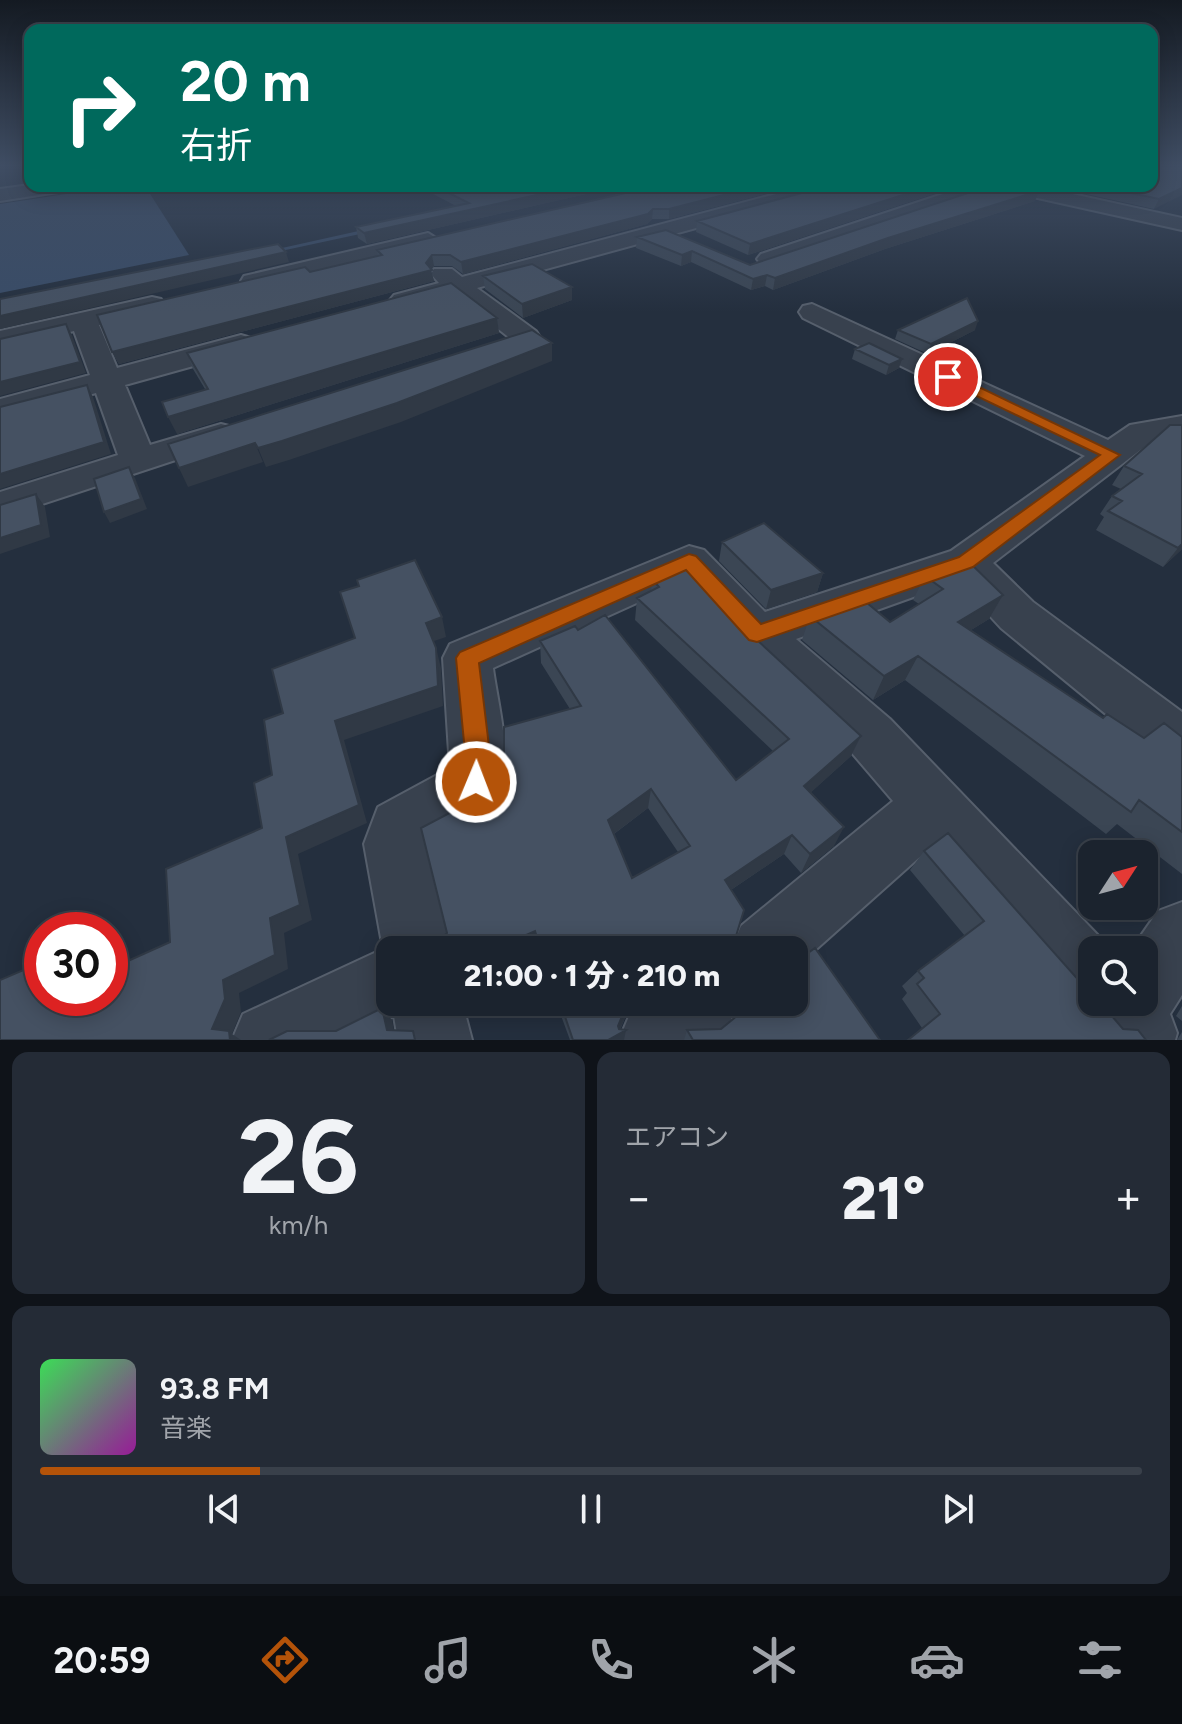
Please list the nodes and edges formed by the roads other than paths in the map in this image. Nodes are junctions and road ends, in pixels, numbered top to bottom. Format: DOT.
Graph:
graph roads {
  1 [pos="724,215"];
  2 [pos="867,215"];
  3 [pos="900,215"];
  4 [pos="1155,215"];
  5 [pos="640,218"];
  6 [pos="1178,219"];
  7 [pos="883,220"];
  8 [pos="667,229"];
  9 [pos="450,235"];
  10 [pos="694,241"];
  11 [pos="405,246"];
  12 [pos="747,266"];
  13 [pos="237,285"];
  14 [pos="458,285"];
  15 [pos="176,299"];
  16 [pos="381,306"];
  17 [pos="812,312"];
  18 [pos="84,321"];
  19 [pos="259,339"];
  20 [pos="0,340"];
  21 [pos="496,346"];
  22 [pos="106,381"];
  23 [pos="0,409"];
  24 [pos="257,422"];
  25 [pos="1179,428"];
  26 [pos="1111,455"];
  27 [pos="138,460"];
  28 [pos="0,505"];
  29 [pos="966,562"];
  30 [pos="757,634"];
  31 [pos="1182,744"];
  32 [pos="934,805"];
  33 [pos="1182,935"];
  34 [pos="414,936"];
  35 [pos="781,936"];
  36 [pos="1078,964"];
  37 [pos="1158,976"];
  38 [pos="376,988"];
  39 [pos="430,1016"];
  40 [pos="686,1016"];
  41 [pos="269,1040"];
  42 [pos="435,1040"];
  43 [pos="656,1040"];
  1 -- 8 [label="street"];
  2 -- 7 [label="street"];
  3 -- 7 [label="street"];
  4 -- 6 [label="street"];
  5 -- 8 [label="street"];
  7 -- 12 [label="street"];
  8 -- 10 [label="street"];
  8 -- 14 [label="street"];
  9 -- 11 [label="street"];
  11 -- 13 [label="street"];
  11 -- 14 [label="street"];
  14 -- 16 [label="street"];
  14 -- 21 [label="street"];
  15 -- 18 [label="street"];
  17 -- 26 [label="street"];
  18 -- 20 [label="street"];
  18 -- 22 [label="street"];
  19 -- 22 [label="street"];
  22 -- 23 [label="street"];
  22 -- 27 [label="street"];
  24 -- 27 [label="street"];
  25 -- 26 [label="street"];
  26 -- 29 [label="street"];
  27 -- 28 [label="street"];
  29 -- 30 [label="street"];
  29 -- 31 [label="street"];
  30 -- 32 [label="street"];
  30 -- 34 [label="street"];
  32 -- 35 [label="street"];
  32 -- 36 [label="street"];
  33 -- 37 [label="street"];
  38 -- 41 [label="street"];
  39 -- 42 [label="street"];
  40 -- 43 [label="street"];
}
